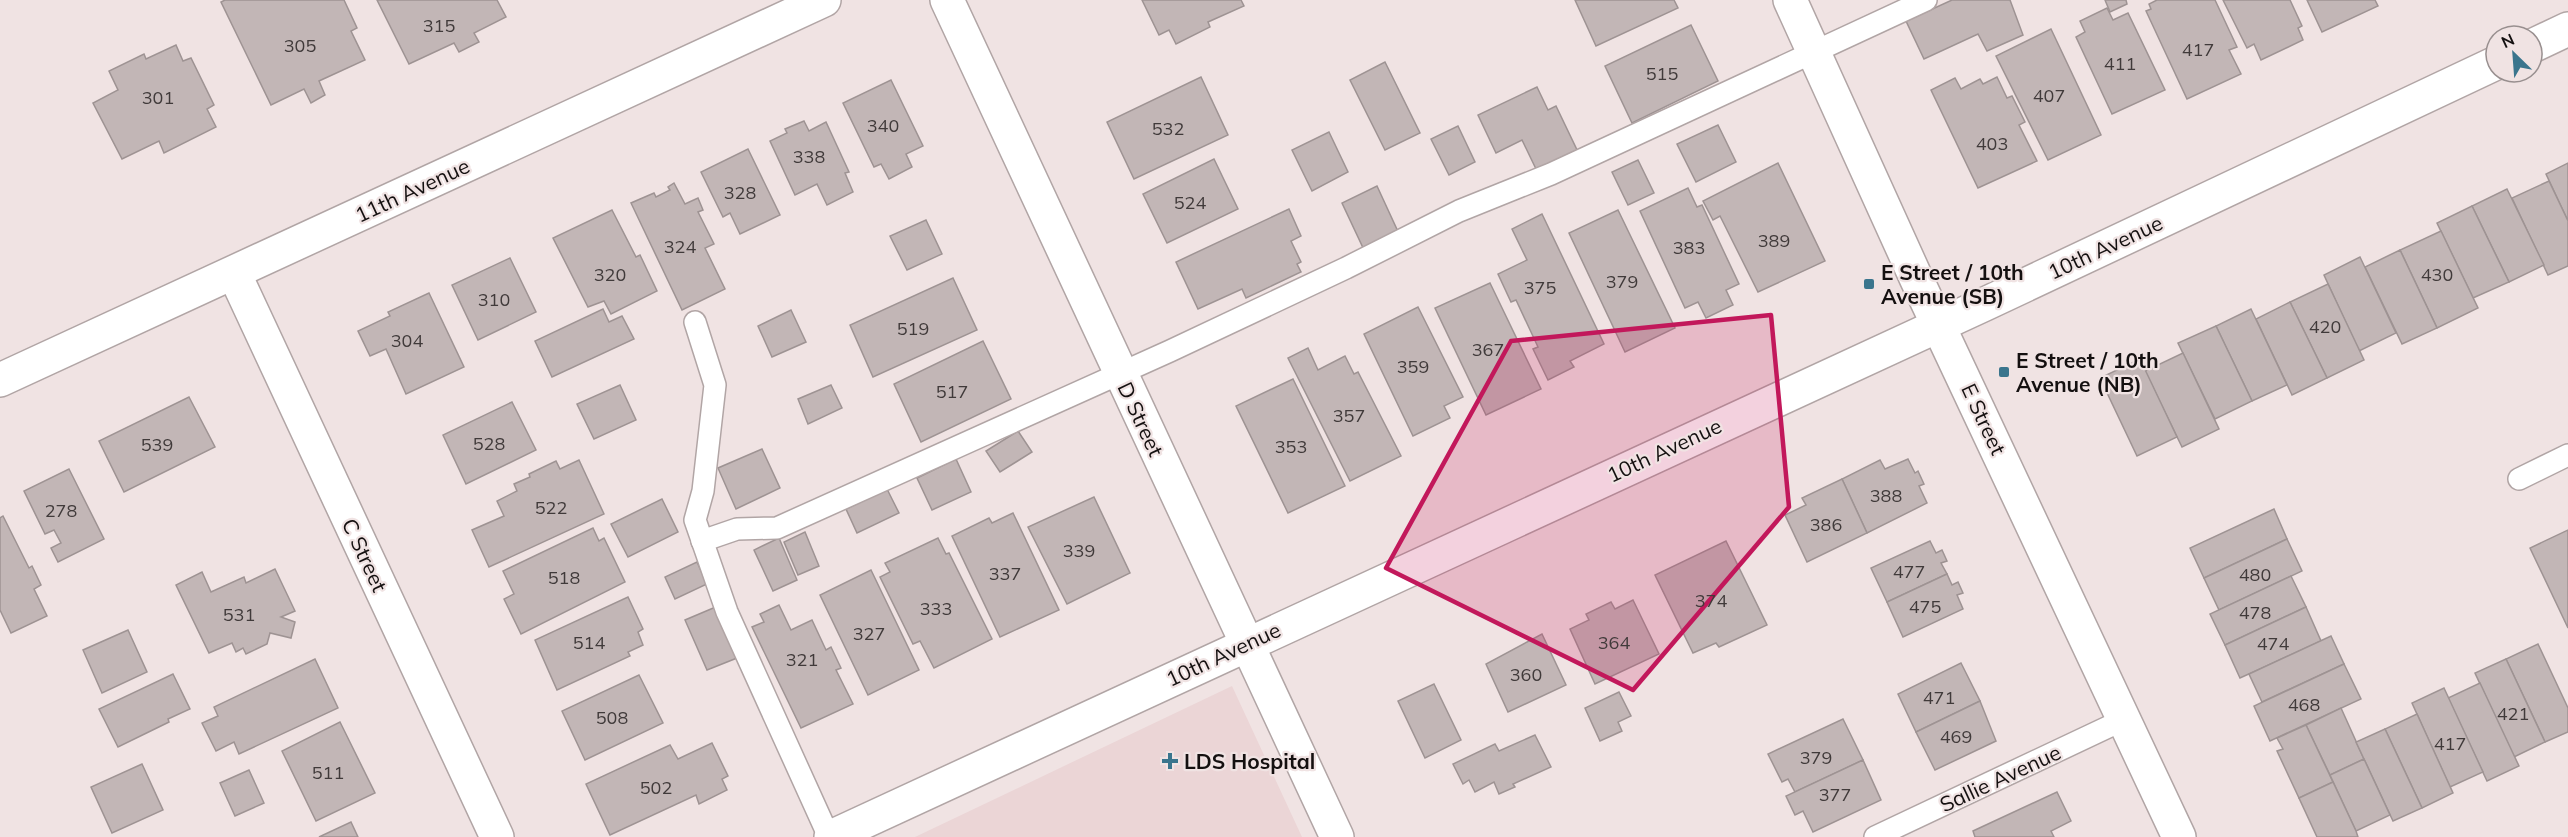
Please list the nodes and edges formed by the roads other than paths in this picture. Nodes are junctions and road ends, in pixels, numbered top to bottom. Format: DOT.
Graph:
graph roads {
  1 [pos="824,0"];
  2 [pos="947,0"];
  3 [pos="1790,0"];
  4 [pos="1926,0"];
  5 [pos="2568,30"];
  6 [pos="2544,41"];
  7 [pos="1815,53"];
  8 [pos="2484,69"];
  9 [pos="234,273"];
  10 [pos="695,322"];
  11 [pos="1938,324"];
  12 [pos="1119,374"];
  13 [pos="0,380"];
  14 [pos="2568,455"];
  15 [pos="2519,479"];
  16 [pos="702,541"];
  17 [pos="1246,644"];
  18 [pos="2125,719"];
  19 [pos="497,837"];
  20 [pos="830,837"];
  21 [pos="1337,837"];
  22 [pos="1875,837"];
  23 [pos="2179,837"];
  1 -- 9 [label="street, 11th Avenue"];
  2 -- 12 [label="street, D Street"];
  3 -- 7 [label="street, E Street"];
  4 -- 7 [label="lane"];
  5 -- 6 [label="street"];
  7 -- 11 [label="street, E Street"];
  7 -- 12 [label="lane"];
  8 -- 11 [label="street, 10th Avenue"];
  9 -- 13 [label="street, 11th Avenue"];
  9 -- 19 [label="street, C Street"];
  10 -- 16 [label="lane"];
  11 -- 17 [label="street, 10th Avenue"];
  11 -- 18 [label="street, E Street"];
  12 -- 16 [label="lane"];
  12 -- 17 [label="street, D Street"];
  14 -- 15 [label="lane"];
  16 -- 20 [label="lane"];
  17 -- 20 [label="street, 10th Avenue"];
  17 -- 21 [label="street, D Street"];
  18 -- 22 [label="lane, Sallie Avenue"];
  18 -- 23 [label="street, E Street"];
}
